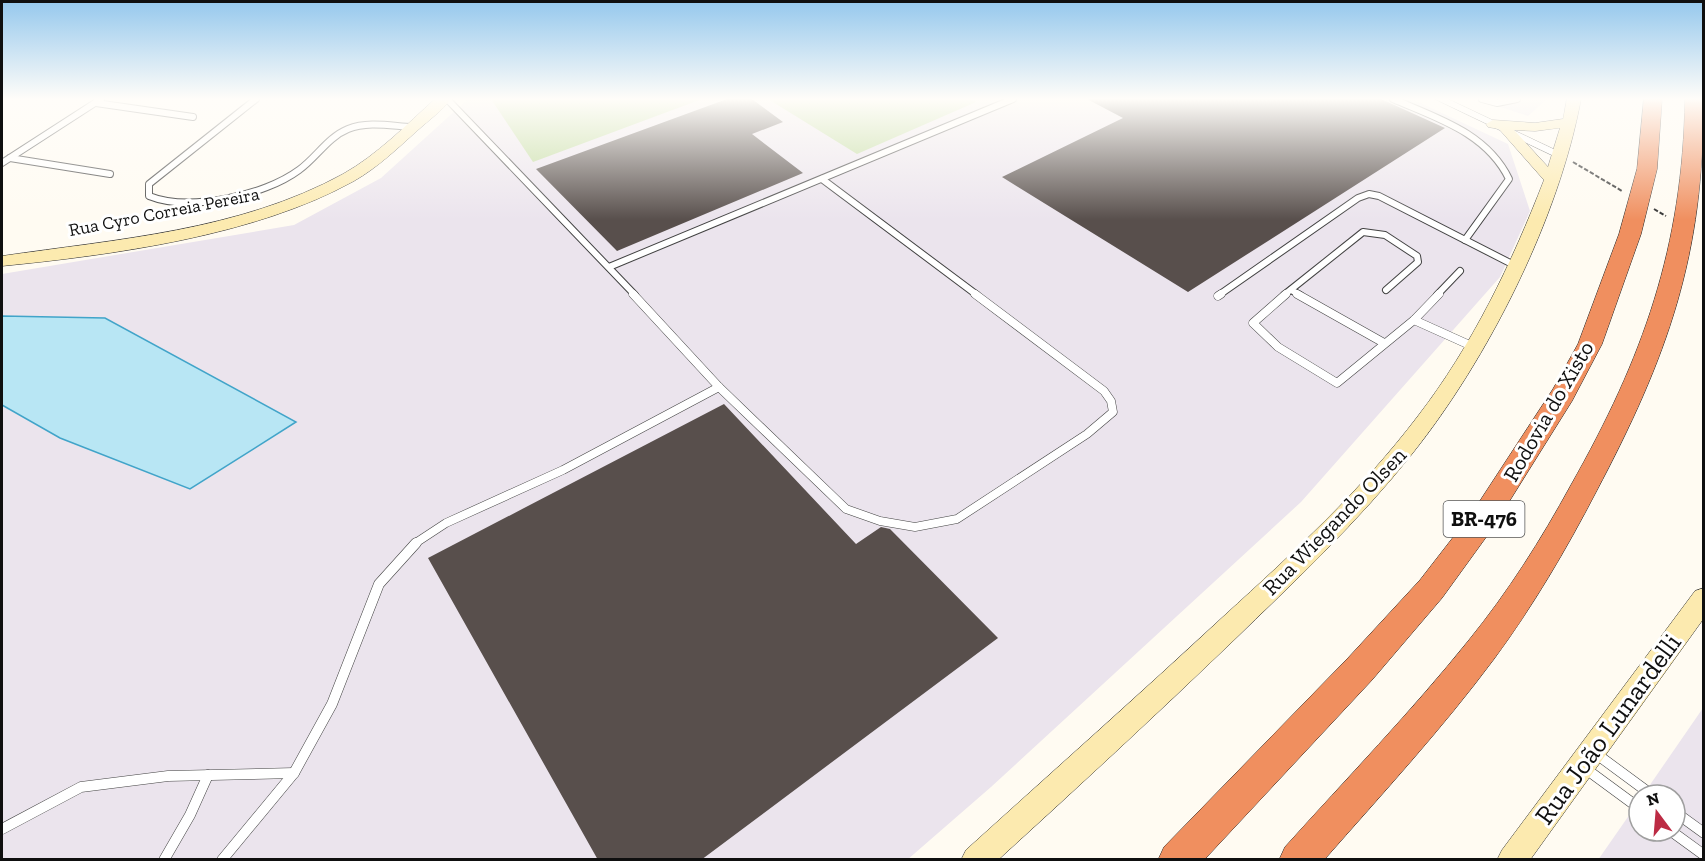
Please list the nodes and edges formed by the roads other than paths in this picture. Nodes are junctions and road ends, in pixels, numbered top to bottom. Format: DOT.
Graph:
graph roads {
  1 [pos="39,139"];
  2 [pos="206,139"];
  3 [pos="333,139"];
  4 [pos="397,139"];
  5 [pos="484,139"];
  6 [pos="917,139"];
  7 [pos="1474,139"];
  8 [pos="1512,139"];
  9 [pos="1526,139"];
  10 [pos="1565,139"];
  11 [pos="1650,139"];
  12 [pos="1693,139"];
  13 [pos="1560,155"];
  14 [pos="10,158"];
  15 [pos="2,163"];
  16 [pos="110,174"];
  17 [pos="822,179"];
  18 [pos="1552,180"];
  19 [pos="1465,240"];
  20 [pos="2,261"];
  21 [pos="1516,266"];
  22 [pos="609,267"];
  23 [pos="1460,271"];
  24 [pos="1291,290"];
  25 [pos="1386,290"];
  26 [pos="1218,296"];
  27 [pos="1414,320"];
  28 [pos="1384,343"];
  29 [pos="1473,347"];
  30 [pos="719,387"];
  31 [pos="1704,598"];
  32 [pos="1587,759"];
  33 [pos="294,773"];
  34 [pos="208,775"];
  35 [pos="1630,783"];
  36 [pos="1627,797"];
  37 [pos="1687,821"];
  38 [pos="2,830"];
  39 [pos="1704,833"];
  40 [pos="1687,843"];
  41 [pos="1704,855"];
  42 [pos="164,860"];
  43 [pos="222,860"];
  44 [pos="976,860"];
  45 [pos="1177,860"];
  46 [pos="1298,860"];
  47 [pos="1512,860"];
  1 -- 14 [label="lane"];
  2 -- 3 [label="lane"];
  4 -- 20 [label="main road, Rua Cyro Correia Pereira"];
  5 -- 22 [label="lane"];
  6 -- 17 [label="lane"];
  7 -- 19 [label="lane"];
  8 -- 18 [label="main road"];
  9 -- 13 [label="street"];
  10 -- 13 [label="main road, Rua Wiegando Olsen"];
  11 -- 45 [label="highway, Rodovia do Xisto / BR-476"];
  12 -- 46 [label="highway, BR-476"];
  13 -- 18 [label="main road, Rua Wiegando Olsen"];
  14 -- 15 [label="lane"];
  14 -- 16 [label="lane"];
  17 -- 22 [label="lane"];
  17 -- 30 [label="lane"];
  18 -- 21 [label="main road, Rua Wiegando Olsen"];
  19 -- 21 [label="lane"];
  19 -- 26 [label="lane"];
  21 -- 29 [label="main road, Rua Wiegando Olsen"];
  22 -- 30 [label="lane"];
  23 -- 27 [label="lane"];
  24 -- 25 [label="lane"];
  24 -- 28 [label="lane"];
  24 -- 28 [label="lane"];
  27 -- 28 [label="lane"];
  27 -- 29 [label="lane"];
  29 -- 44 [label="main road, Rua Wiegando Olsen"];
  30 -- 33 [label="lane"];
  31 -- 32 [label="main road, Rua João Lunardelli"];
  32 -- 35 [label="lane"];
  32 -- 36 [label="lane"];
  32 -- 47 [label="main road, Rua João Lunardelli"];
  33 -- 34 [label="lane"];
  33 -- 43 [label="lane"];
  34 -- 38 [label="lane"];
  34 -- 42 [label="lane"];
  37 -- 39 [label="lane"];
  40 -- 41 [label="lane"];
}
